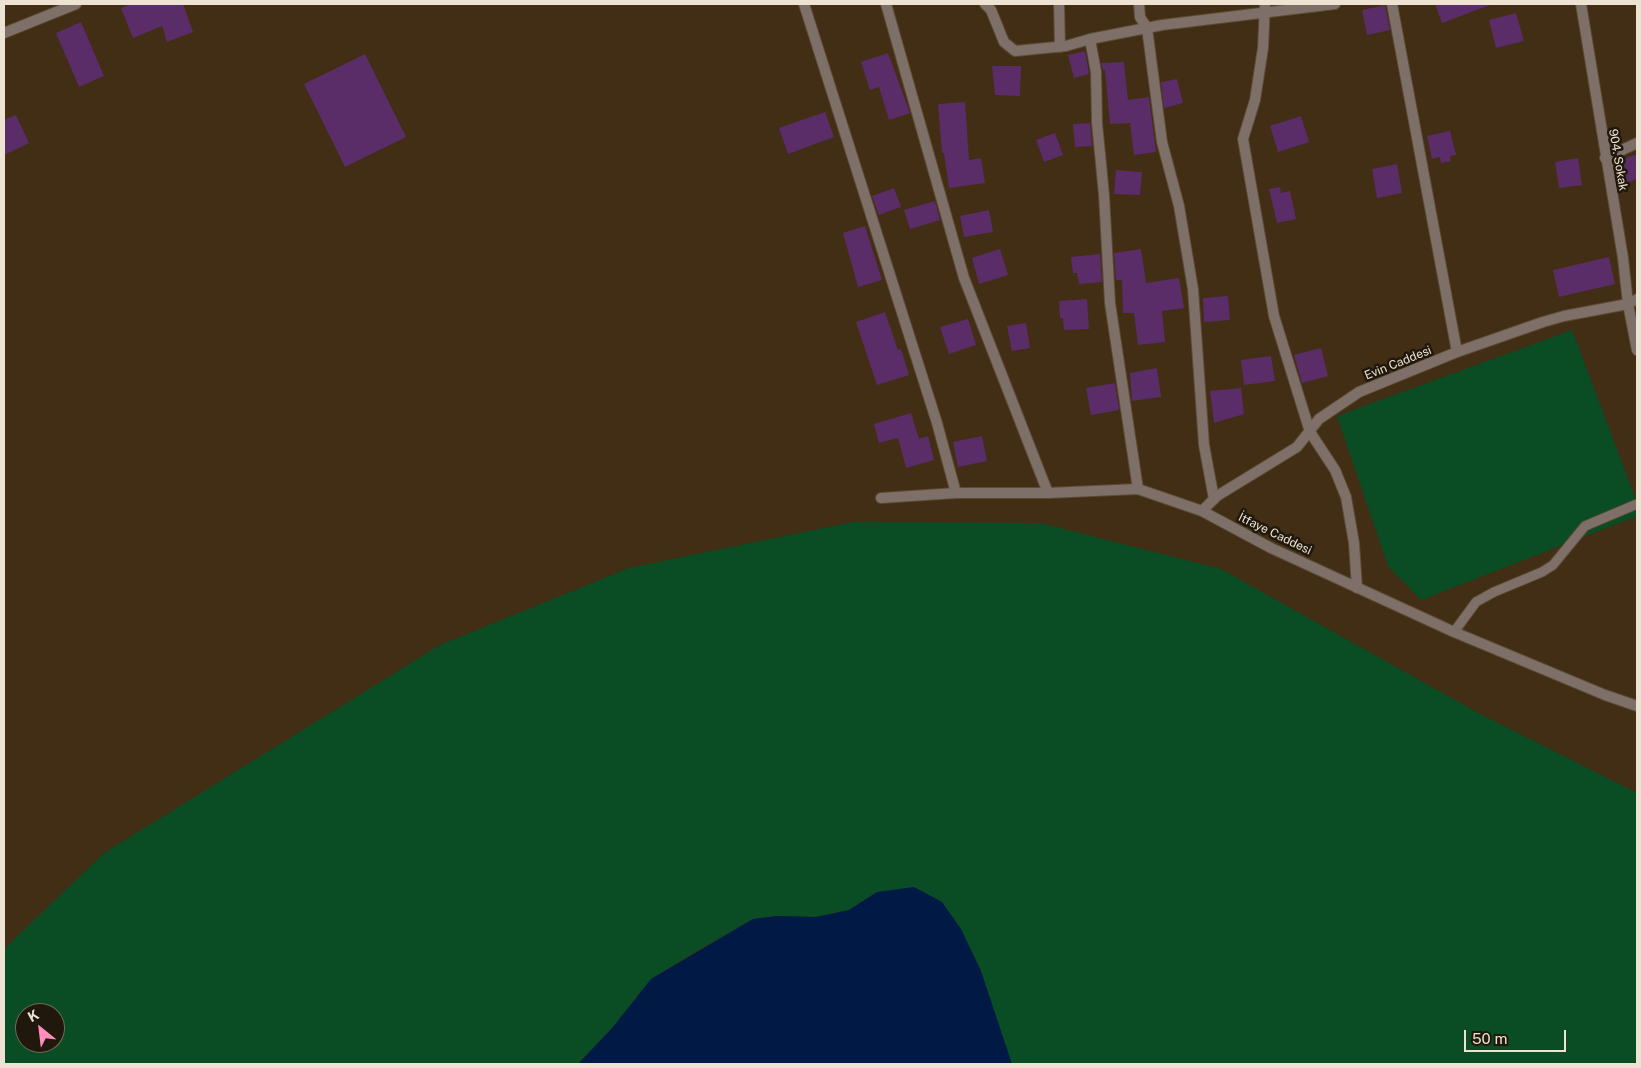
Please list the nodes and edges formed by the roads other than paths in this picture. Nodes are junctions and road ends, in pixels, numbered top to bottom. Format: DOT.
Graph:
graph roads {
  1 [pos="76,4"];
  2 [pos="804,4"];
  3 [pos="886,4"];
  4 [pos="985,4"];
  5 [pos="1059,4"];
  6 [pos="1138,4"];
  7 [pos="1335,4"];
  8 [pos="1392,4"];
  9 [pos="1580,4"];
  10 [pos="1265,8"];
  11 [pos="1147,28"];
  12 [pos="4,34"];
  13 [pos="1090,39"];
  14 [pos="1060,47"];
  15 [pos="1637,143"];
  16 [pos="1605,158"];
  17 [pos="1637,300"];
  18 [pos="1632,305"];
  19 [pos="1637,350"];
  20 [pos="1456,352"];
  21 [pos="1310,432"];
  22 [pos="1138,489"];
  23 [pos="956,493"];
  24 [pos="1048,493"];
  25 [pos="881,498"];
  26 [pos="1214,499"];
  27 [pos="1637,504"];
  28 [pos="1202,511"];
  29 [pos="1357,588"];
  30 [pos="1454,632"];
  31 [pos="1637,706"];
  1 -- 12 [label="street"];
  2 -- 23 [label="street"];
  3 -- 24 [label="street"];
  4 -- 14 [label="street"];
  5 -- 14 [label="street"];
  6 -- 11 [label="street"];
  7 -- 10 [label="street"];
  8 -- 20 [label="street"];
  9 -- 16 [label="street, 904. Sokak"];
  10 -- 11 [label="street"];
  10 -- 21 [label="street"];
  11 -- 13 [label="street"];
  11 -- 26 [label="street"];
  13 -- 14 [label="street"];
  13 -- 22 [label="street"];
  15 -- 16 [label="street"];
  16 -- 18 [label="street, 904. Sokak"];
  17 -- 18 [label="street, Evin Caddesi"];
  18 -- 19 [label="street, 904. Sokak"];
  18 -- 20 [label="street, Evin Caddesi"];
  20 -- 21 [label="street, Evin Caddesi"];
  21 -- 26 [label="street, Evin Caddesi"];
  21 -- 29 [label="street"];
  22 -- 24 [label="street, İtfaye Caddesi"];
  22 -- 28 [label="street, İtfaye Caddesi"];
  23 -- 24 [label="street, İtfaye Caddesi"];
  23 -- 25 [label="street, İtfaye Caddesi"];
  26 -- 28 [label="street, Evin Caddesi"];
  27 -- 30 [label="lane"];
  28 -- 29 [label="street, İtfaye Caddesi"];
  29 -- 30 [label="street, İtfaye Caddesi"];
  30 -- 31 [label="street, İtfaye Caddesi"];
}
